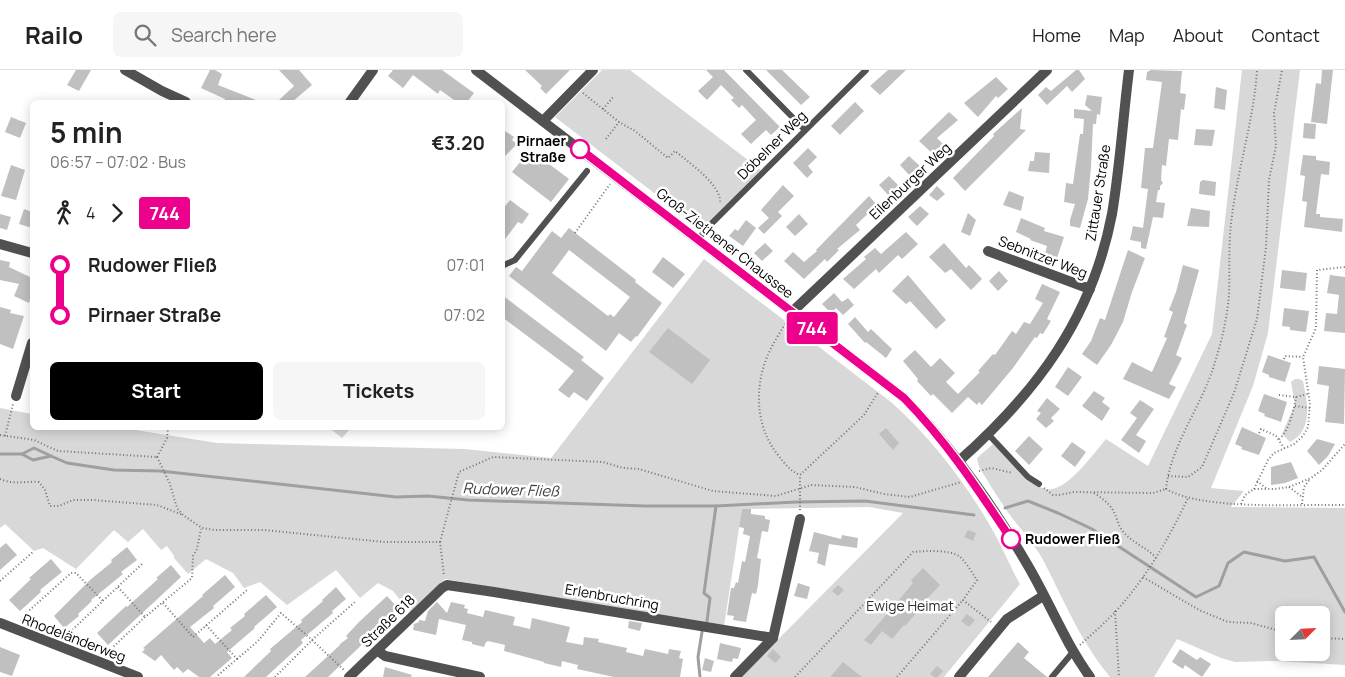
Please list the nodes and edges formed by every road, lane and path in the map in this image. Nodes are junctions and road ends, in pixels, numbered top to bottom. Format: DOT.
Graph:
graph roads {
  1 [pos="125,70"];
  2 [pos="373,70"];
  3 [pos="476,70"];
  4 [pos="593,70"];
  5 [pos="746,70"];
  6 [pos="866,70"];
  7 [pos="1047,70"];
  8 [pos="1129,70"];
  9 [pos="1257,70"];
  10 [pos="1282,70"];
  11 [pos="576,87"];
  12 [pos="614,96"];
  13 [pos="182,100"];
  14 [pos="351,100"];
  15 [pos="603,109"];
  16 [pos="543,121"];
  17 [pos="619,122"];
  18 [pos="805,130"];
  19 [pos="606,139"];
  20 [pos="587,171"];
  21 [pos="611,183"];
  22 [pos="719,216"];
  23 [pos="575,233"];
  24 [pos="698,240"];
  25 [pos="0,244"];
  26 [pos="988,251"];
  27 [pos="30,252"];
  28 [pos="505,265"];
  29 [pos="1345,266"];
  30 [pos="1090,290"];
  31 [pos="792,312"];
  32 [pos="30,350"];
  33 [pos="1303,357"];
  34 [pos="1284,359"];
  35 [pos="884,382"];
  36 [pos="1308,394"];
  37 [pos="1279,395"];
  38 [pos="16,396"];
  39 [pos="1296,397"];
  40 [pos="1295,406"];
  41 [pos="1310,408"];
  42 [pos="168,430"];
  43 [pos="1259,433"];
  44 [pos="988,434"];
  45 [pos="0,435"];
  46 [pos="5,436"];
  47 [pos="1279,439"];
  48 [pos="1345,444"];
  49 [pos="1284,448"];
  50 [pos="157,457"];
  51 [pos="959,461"];
  52 [pos="1005,470"];
  53 [pos="979,471"];
  54 [pos="800,475"];
  55 [pos="1168,476"];
  56 [pos="1311,478"];
  57 [pos="0,479"];
  58 [pos="963,481"];
  59 [pos="1257,481"];
  60 [pos="1039,484"];
  61 [pos="800,487"];
  62 [pos="1289,487"];
  63 [pos="1166,489"];
  64 [pos="1254,489"];
  65 [pos="1267,489"];
  66 [pos="1093,493"];
  67 [pos="1302,496"];
  68 [pos="1188,498"];
  69 [pos="1241,504"];
  70 [pos="1302,504"];
  71 [pos="800,505"];
  72 [pos="1345,505"];
  73 [pos="183,515"];
  74 [pos="800,519"];
  75 [pos="202,528"];
  76 [pos="440,542"];
  77 [pos="34,551"];
  78 [pos="1156,558"];
  79 [pos="143,563"];
  80 [pos="1143,577"];
  81 [pos="0,581"];
  82 [pos="447,585"];
  83 [pos="118,587"];
  84 [pos="247,590"];
  85 [pos="1044,596"];
  86 [pos="963,600"];
  87 [pos="103,601"];
  88 [pos="356,601"];
  89 [pos="163,603"];
  90 [pos="1119,607"];
  91 [pos="1122,610"];
  92 [pos="1115,612"];
  93 [pos="145,617"];
  94 [pos="0,623"];
  95 [pos="206,625"];
  96 [pos="999,629"];
  97 [pos="18,630"];
  98 [pos="1275,630"];
  99 [pos="192,636"];
  100 [pos="773,638"];
  101 [pos="1330,638"];
  102 [pos="188,639"];
  103 [pos="1345,639"];
  104 [pos="312,640"];
  105 [pos="64,648"];
  106 [pos="378,650"];
  107 [pos="1073,652"];
  108 [pos="237,659"];
  109 [pos="106,665"];
  110 [pos="347,673"];
  111 [pos="126,675"];
  112 [pos="138,677"];
  113 [pos="216,677"];
  114 [pos="275,677"];
  115 [pos="480,677"];
  116 [pos="735,677"];
  117 [pos="795,677"];
  118 [pos="897,677"];
  119 [pos="959,677"];
  120 [pos="1052,677"];
  121 [pos="1090,677"];
  122 [pos="1119,677"];
  1 -- 13 [label="street"];
  2 -- 14 [label="street"];
  3 -- 16 [label="street, Groß-Ziethener Chaussee"];
  4 -- 11 [label="street"];
  5 -- 18 [label="lane"];
  6 -- 18 [label="lane, Döbelner Weg"];
  7 -- 31 [label="street, Eilenburger Weg"];
  8 -- 30 [label="street, Zittauer Straße"];
  9 -- 55 [label="path"];
  10 -- 55 [label="path"];
  11 -- 15 [label="path"];
  11 -- 16 [label="street"];
  12 -- 15 [label="path"];
  15 -- 17 [label="path"];
  16 -- 24 [label="street, Groß-Ziethener Chaussee"];
  17 -- 19 [label="path"];
  17 -- 22 [label="path"];
  18 -- 22 [label="lane, Döbelner Weg"];
  20 -- 28 [label="lane"];
  21 -- 23 [label="path"];
  22 -- 24 [label="lane, Döbelner Weg"];
  24 -- 31 [label="street, Groß-Ziethener Chaussee"];
  25 -- 27 [label="street"];
  26 -- 30 [label="street, Sebnitzer Weg"];
  29 -- 33 [label="path"];
  30 -- 44 [label="street, Zittauer Straße"];
  31 -- 35 [label="street, Groß-Ziethener Chaussee"];
  31 -- 54 [label="path"];
  32 -- 38 [label="street"];
  33 -- 34 [label="path"];
  33 -- 36 [label="path"];
  35 -- 51 [label="street, Groß-Ziethener Chaussee"];
  35 -- 54 [label="path"];
  36 -- 39 [label="path"];
  36 -- 41 [label="path"];
  37 -- 39 [label="path"];
  38 -- 46 [label="path"];
  39 -- 40 [label="path"];
  40 -- 41 [label="path"];
  40 -- 47 [label="path"];
  41 -- 49 [label="path"];
  42 -- 50 [label="path"];
  43 -- 47 [label="path"];
  44 -- 51 [label="street, Zittauer Straße"];
  44 -- 60 [label="lane"];
  45 -- 46 [label="path"];
  46 -- 50 [label="path"];
  47 -- 49 [label="path"];
  48 -- 56 [label="path"];
  49 -- 59 [label="path"];
  50 -- 73 [label="path"];
  51 -- 85 [label="street, Groß-Ziethener Chaussee"];
  52 -- 53 [label="path"];
  54 -- 61 [label="path"];
  55 -- 63 [label="path"];
  56 -- 62 [label="path"];
  56 -- 67 [label="path"];
  57 -- 73 [label="path"];
  58 -- 61 [label="path"];
  59 -- 64 [label="path"];
  59 -- 65 [label="path"];
  60 -- 66 [label="path"];
  61 -- 71 [label="path"];
  61 -- 76 [label="path"];
  62 -- 65 [label="path"];
  62 -- 67 [label="path"];
  63 -- 66 [label="path"];
  63 -- 68 [label="path"];
  64 -- 65 [label="path"];
  64 -- 69 [label="path"];
  66 -- 78 [label="path"];
  67 -- 70 [label="path"];
  68 -- 69 [label="path"];
  68 -- 78 [label="path"];
  69 -- 70 [label="path"];
  70 -- 72 [label="path"];
  73 -- 75 [label="path"];
  74 -- 100 [label="street"];
  75 -- 76 [label="path"];
  75 -- 89 [label="path"];
  76 -- 82 [label="path"];
  77 -- 81 [label="path"];
  78 -- 80 [label="path"];
  79 -- 83 [label="path"];
  80 -- 90 [label="path"];
  80 -- 98 [label="path"];
  82 -- 100 [label="street, Erlenbruchring"];
  82 -- 106 [label="street, Straße 618"];
  83 -- 87 [label="path"];
  83 -- 93 [label="path"];
  84 -- 95 [label="path"];
  85 -- 96 [label="street"];
  85 -- 107 [label="street, Groß-Ziethener Chaussee"];
  86 -- 96 [label="path"];
  86 -- 117 [label="path"];
  86 -- 118 [label="path"];
  87 -- 97 [label="path"];
  87 -- 105 [label="path"];
  88 -- 104 [label="path"];
  89 -- 93 [label="path"];
  89 -- 99 [label="path"];
  90 -- 91 [label="path"];
  90 -- 92 [label="path"];
  92 -- 107 [label="path"];
  92 -- 122 [label="path"];
  93 -- 109 [label="path"];
  94 -- 97 [label="street, Rhodeländerweg"];
  95 -- 99 [label="path"];
  95 -- 108 [label="path"];
  96 -- 119 [label="street"];
  97 -- 105 [label="street, Rhodeländerweg"];
  99 -- 102 [label="path"];
  100 -- 116 [label="street"];
  101 -- 103 [label="path"];
  104 -- 108 [label="path"];
  104 -- 110 [label="path"];
  104 -- 114 [label="path"];
  105 -- 109 [label="street, Rhodeländerweg"];
  106 -- 110 [label="street, Straße 618"];
  106 -- 115 [label="street"];
  107 -- 120 [label="lane"];
  107 -- 121 [label="street, Groß-Ziethener Chaussee"];
  108 -- 113 [label="path"];
  109 -- 111 [label="street, Rhodeländerweg"];
  111 -- 112 [label="street, Rhodeländerweg"];
}
